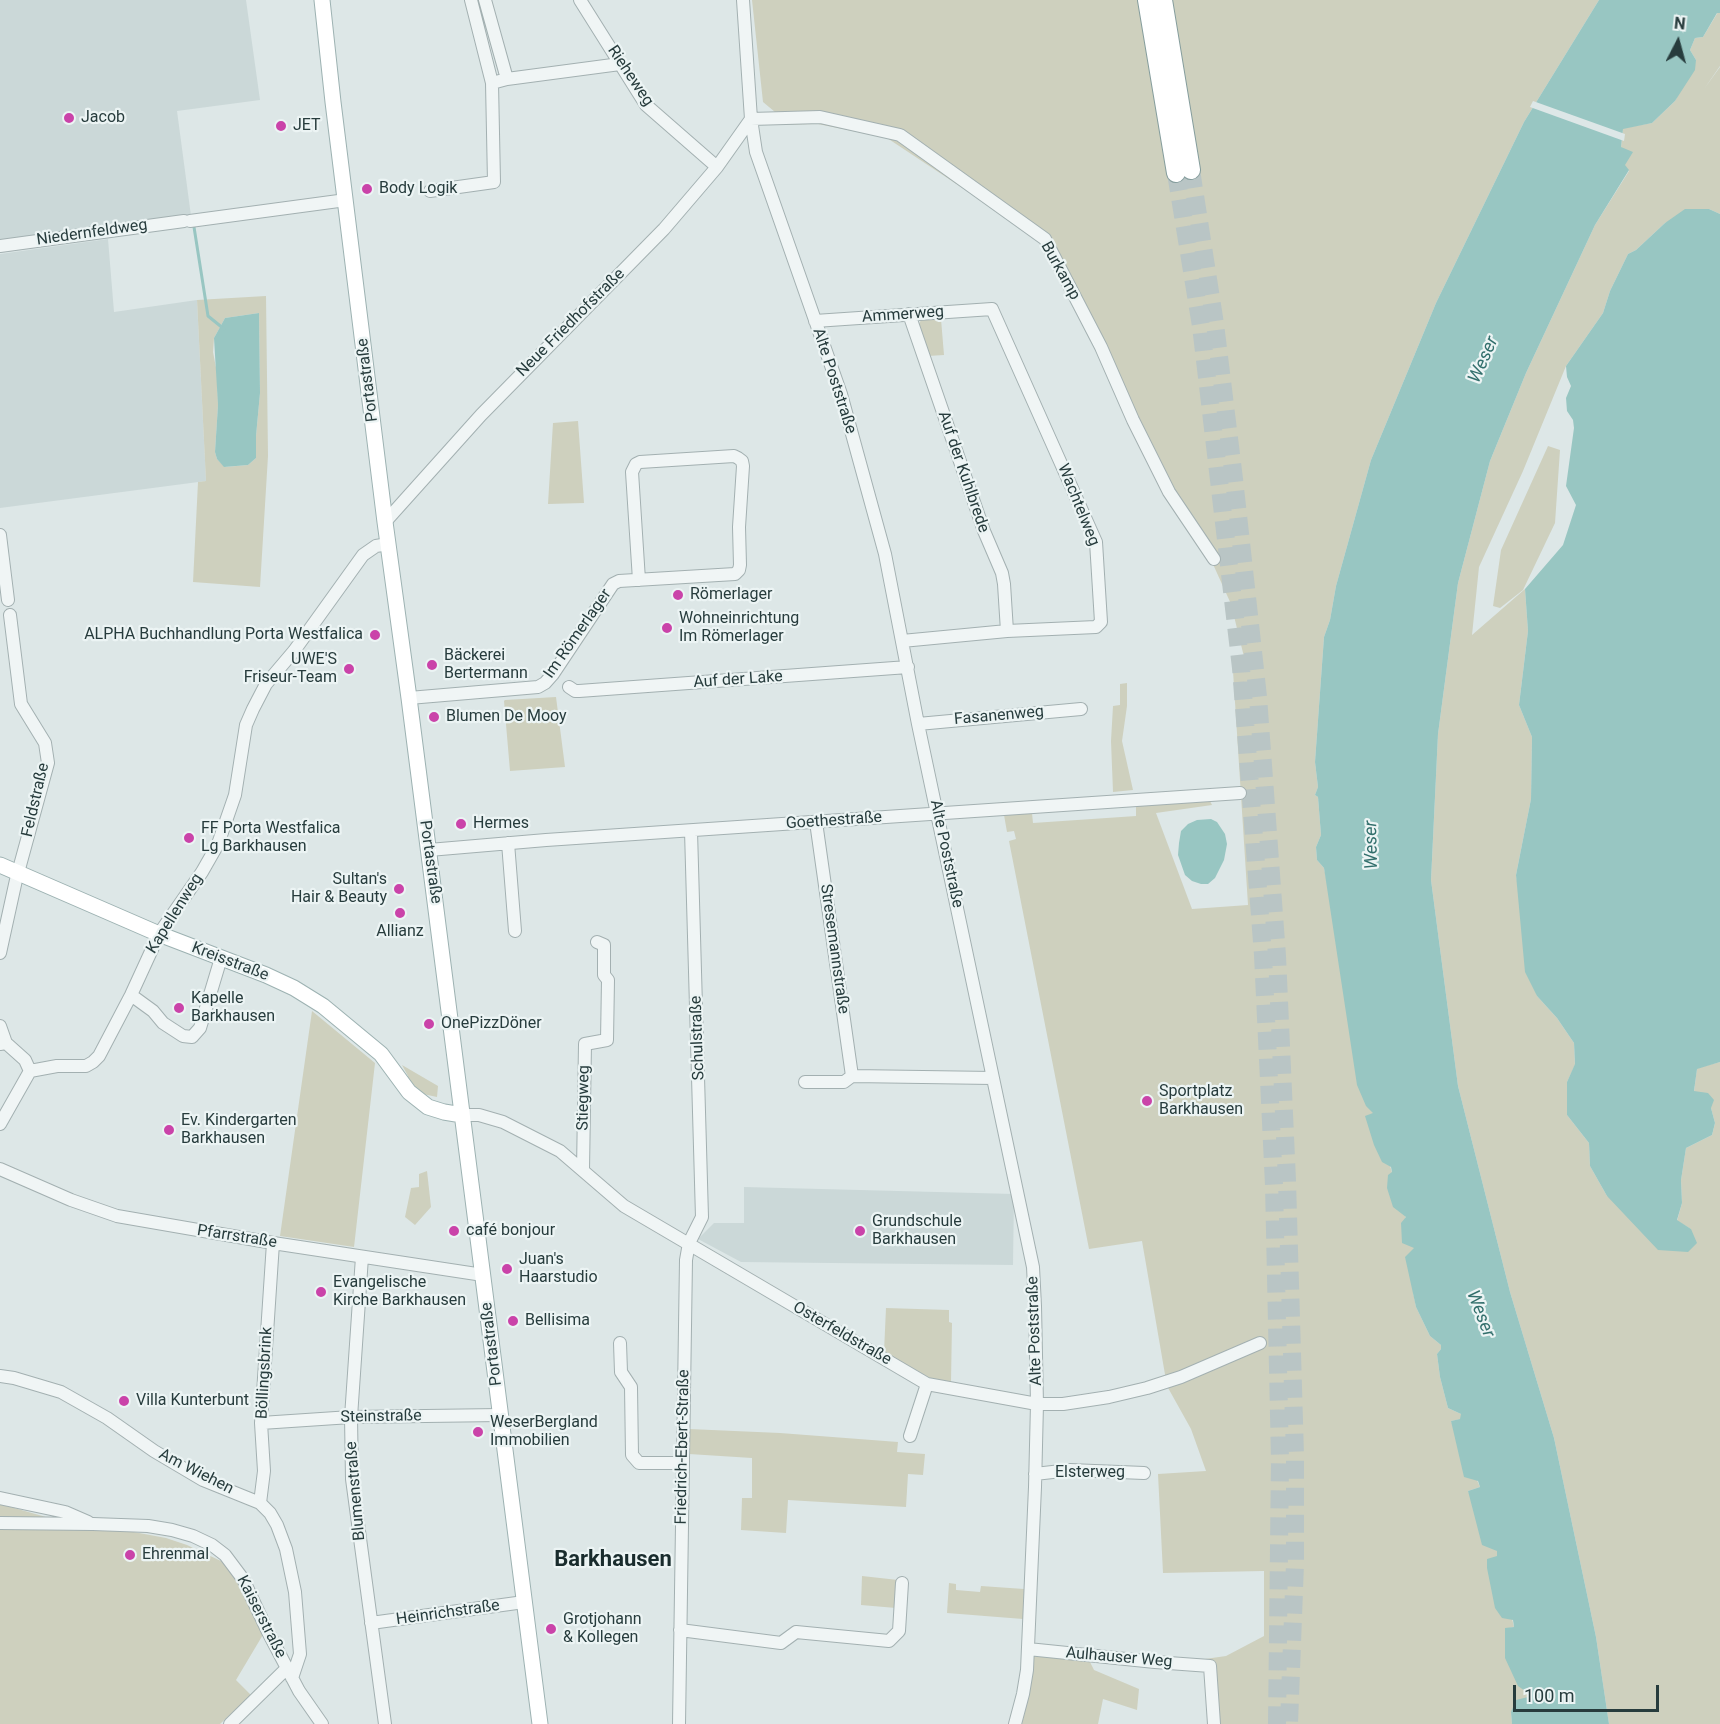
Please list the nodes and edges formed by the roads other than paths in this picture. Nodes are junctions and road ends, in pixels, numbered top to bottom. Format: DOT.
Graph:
graph roads {
  1 [pos="322,0"];
  2 [pos="471,0"];
  3 [pos="485,0"];
  4 [pos="580,0"];
  5 [pos="743,0"];
  6 [pos="1147,0"];
  7 [pos="1163,0"];
  8 [pos="620,64"];
  9 [pos="507,80"];
  10 [pos="492,83"];
  11 [pos="751,119"];
  12 [pos="717,167"];
  13 [pos="430,191"];
  14 [pos="346,200"];
  15 [pos="0,246"];
  16 [pos="992,309"];
  17 [pos="909,314"];
  18 [pos="815,321"];
  19 [pos="385,522"];
  20 [pos="0,535"];
  21 [pos="0,542"];
  22 [pos="388,544"];
  23 [pos="1214,559"];
  24 [pos="639,580"];
  25 [pos="5,594"];
  26 [pos="10,615"];
  27 [pos="1007,631"];
  28 [pos="902,640"];
  29 [pos="908,667"];
  30 [pos="569,687"];
  31 [pos="409,698"];
  32 [pos="1081,709"];
  33 [pos="918,724"];
  34 [pos="1240,793"];
  35 [pos="938,814"];
  36 [pos="816,822"];
  37 [pos="691,831"];
  38 [pos="508,843"];
  39 [pos="429,850"];
  40 [pos="0,865"];
  41 [pos="18,872"];
  42 [pos="515,931"];
  43 [pos="159,934"];
  44 [pos="597,942"];
  45 [pos="0,953"];
  46 [pos="221,958"];
  47 [pos="130,995"];
  48 [pos="0,1026"];
  49 [pos="3,1043"];
  50 [pos="30,1071"];
  51 [pos="852,1076"];
  52 [pos="993,1078"];
  53 [pos="805,1082"];
  54 [pos="462,1115"];
  55 [pos="0,1124"];
  56 [pos="0,1169"];
  57 [pos="583,1170"];
  58 [pos="273,1243"];
  59 [pos="690,1243"];
  60 [pos="362,1257"];
  61 [pos="483,1275"];
  62 [pos="620,1343"];
  63 [pos="1260,1343"];
  64 [pos="0,1376"];
  65 [pos="927,1384"];
  66 [pos="1037,1404"];
  67 [pos="500,1415"];
  68 [pos="351,1417"];
  69 [pos="261,1423"];
  70 [pos="910,1436"];
  71 [pos="683,1463"];
  72 [pos="1144,1473"];
  73 [pos="1035,1474"];
  74 [pos="0,1498"];
  75 [pos="260,1503"];
  76 [pos="0,1523"];
  77 [pos="93,1524"];
  78 [pos="902,1583"];
  79 [pos="524,1602"];
  80 [pos="371,1623"];
  81 [pos="680,1630"];
  82 [pos="1028,1649"];
  83 [pos="289,1673"];
  84 [pos="230,1724"];
  85 [pos="322,1724"];
  86 [pos="385,1724"];
  87 [pos="540,1724"];
  88 [pos="679,1724"];
  89 [pos="1015,1724"];
  90 [pos="1214,1724"];
  1 -- 14 [label="main road, Portastraße"];
  2 -- 10 [label="street"];
  3 -- 9 [label="street"];
  4 -- 8 [label="street, Rieheweg"];
  5 -- 11 [label="street, Alte Poststraße"];
  6 -- 7 [label="highway"];
  8 -- 9 [label="street"];
  8 -- 12 [label="street, Rieheweg"];
  9 -- 10 [label="street"];
  10 -- 13 [label="street"];
  11 -- 12 [label="street, Neue Friedhofstraße"];
  11 -- 18 [label="street, Alte Poststraße"];
  11 -- 23 [label="street, Burkamp"];
  12 -- 19 [label="street, Neue Friedhofstraße"];
  14 -- 15 [label="street, Niedernfeldweg"];
  14 -- 19 [label="main road, Portastraße"];
  16 -- 17 [label="street, Ammerweg"];
  16 -- 27 [label="street, Wachtelweg"];
  17 -- 18 [label="street, Ammerweg"];
  17 -- 27 [label="street, Auf der Kuhlbrede"];
  18 -- 28 [label="street, Alte Poststraße"];
  19 -- 22 [label="main road, Portastraße"];
  20 -- 21 [label="street"];
  21 -- 25 [label="street"];
  22 -- 31 [label="main road, Portastraße"];
  22 -- 43 [label="street, Kapellenweg"];
  24 -- 24 [label="street, Im Römerlager"];
  24 -- 31 [label="street, Im Römerlager"];
  26 -- 41 [label="street, Feldstraße"];
  27 -- 28 [label="street, Wachtelweg"];
  28 -- 29 [label="street, Alte Poststraße"];
  29 -- 30 [label="street, Auf der Lake"];
  29 -- 33 [label="street, Alte Poststraße"];
  31 -- 39 [label="main road, Portastraße"];
  32 -- 33 [label="street, Fasanenweg"];
  33 -- 35 [label="street, Alte Poststraße"];
  34 -- 35 [label="street, Goethestraße"];
  35 -- 36 [label="street, Goethestraße"];
  35 -- 52 [label="street, Alte Poststraße"];
  36 -- 37 [label="street, Goethestraße"];
  36 -- 51 [label="street, Stresemannstraße"];
  37 -- 38 [label="street, Goethestraße"];
  37 -- 59 [label="street, Schulstraße"];
  38 -- 39 [label="street, Goethestraße"];
  38 -- 42 [label="street"];
  39 -- 54 [label="main road, Portastraße"];
  40 -- 41 [label="main road, Kreisstraße"];
  41 -- 43 [label="main road, Kreisstraße"];
  41 -- 45 [label="street, Feldstraße"];
  43 -- 46 [label="main road, Kreisstraße"];
  43 -- 47 [label="street, Kapellenweg"];
  44 -- 57 [label="street, Stiegweg"];
  46 -- 47 [label="street"];
  46 -- 54 [label="main road, Kreisstraße"];
  47 -- 50 [label="street, Kapellenweg"];
  48 -- 49 [label="street"];
  49 -- 50 [label="street"];
  50 -- 55 [label="street"];
  51 -- 52 [label="street"];
  51 -- 53 [label="street"];
  52 -- 66 [label="street, Alte Poststraße"];
  54 -- 57 [label="street, Osterfeldstraße"];
  54 -- 61 [label="main road, Portastraße"];
  56 -- 58 [label="street, Pfarrstraße"];
  57 -- 59 [label="street, Osterfeldstraße"];
  58 -- 60 [label="street, Pfarrstraße"];
  58 -- 69 [label="street, Böllingsbrink"];
  59 -- 65 [label="street, Osterfeldstraße"];
  59 -- 71 [label="street, Friedrich-Ebert-Straße"];
  60 -- 61 [label="street, Pfarrstraße"];
  60 -- 68 [label="street, Blumenstraße"];
  61 -- 67 [label="main road, Portastraße"];
  62 -- 71 [label="street"];
  63 -- 66 [label="street, Osterfeldstraße"];
  64 -- 75 [label="street, Am Wiehen"];
  65 -- 66 [label="street, Osterfeldstraße"];
  65 -- 70 [label="street"];
  66 -- 73 [label="street, Alte Poststraße"];
  67 -- 68 [label="street, Steinstraße"];
  67 -- 79 [label="main road, Portastraße"];
  68 -- 69 [label="street, Steinstraße"];
  68 -- 80 [label="street, Blumenstraße"];
  69 -- 75 [label="street, Böllingsbrink"];
  71 -- 81 [label="street, Friedrich-Ebert-Straße"];
  72 -- 73 [label="street, Elsterweg"];
  73 -- 82 [label="street, Alte Poststraße"];
  74 -- 77 [label="street"];
  75 -- 83 [label="street"];
  76 -- 77 [label="street, Kaiserstraße"];
  77 -- 83 [label="street, Kaiserstraße"];
  78 -- 81 [label="street"];
  79 -- 80 [label="street, Heinrichstraße"];
  79 -- 87 [label="main road, Portastraße"];
  80 -- 86 [label="street, Blumenstraße"];
  81 -- 88 [label="street, Friedrich-Ebert-Straße"];
  82 -- 89 [label="street, Alte Poststraße"];
  82 -- 90 [label="street, Aulhauser Weg"];
  83 -- 84 [label="street"];
  83 -- 85 [label="street, Kaiserstraße"];
}
